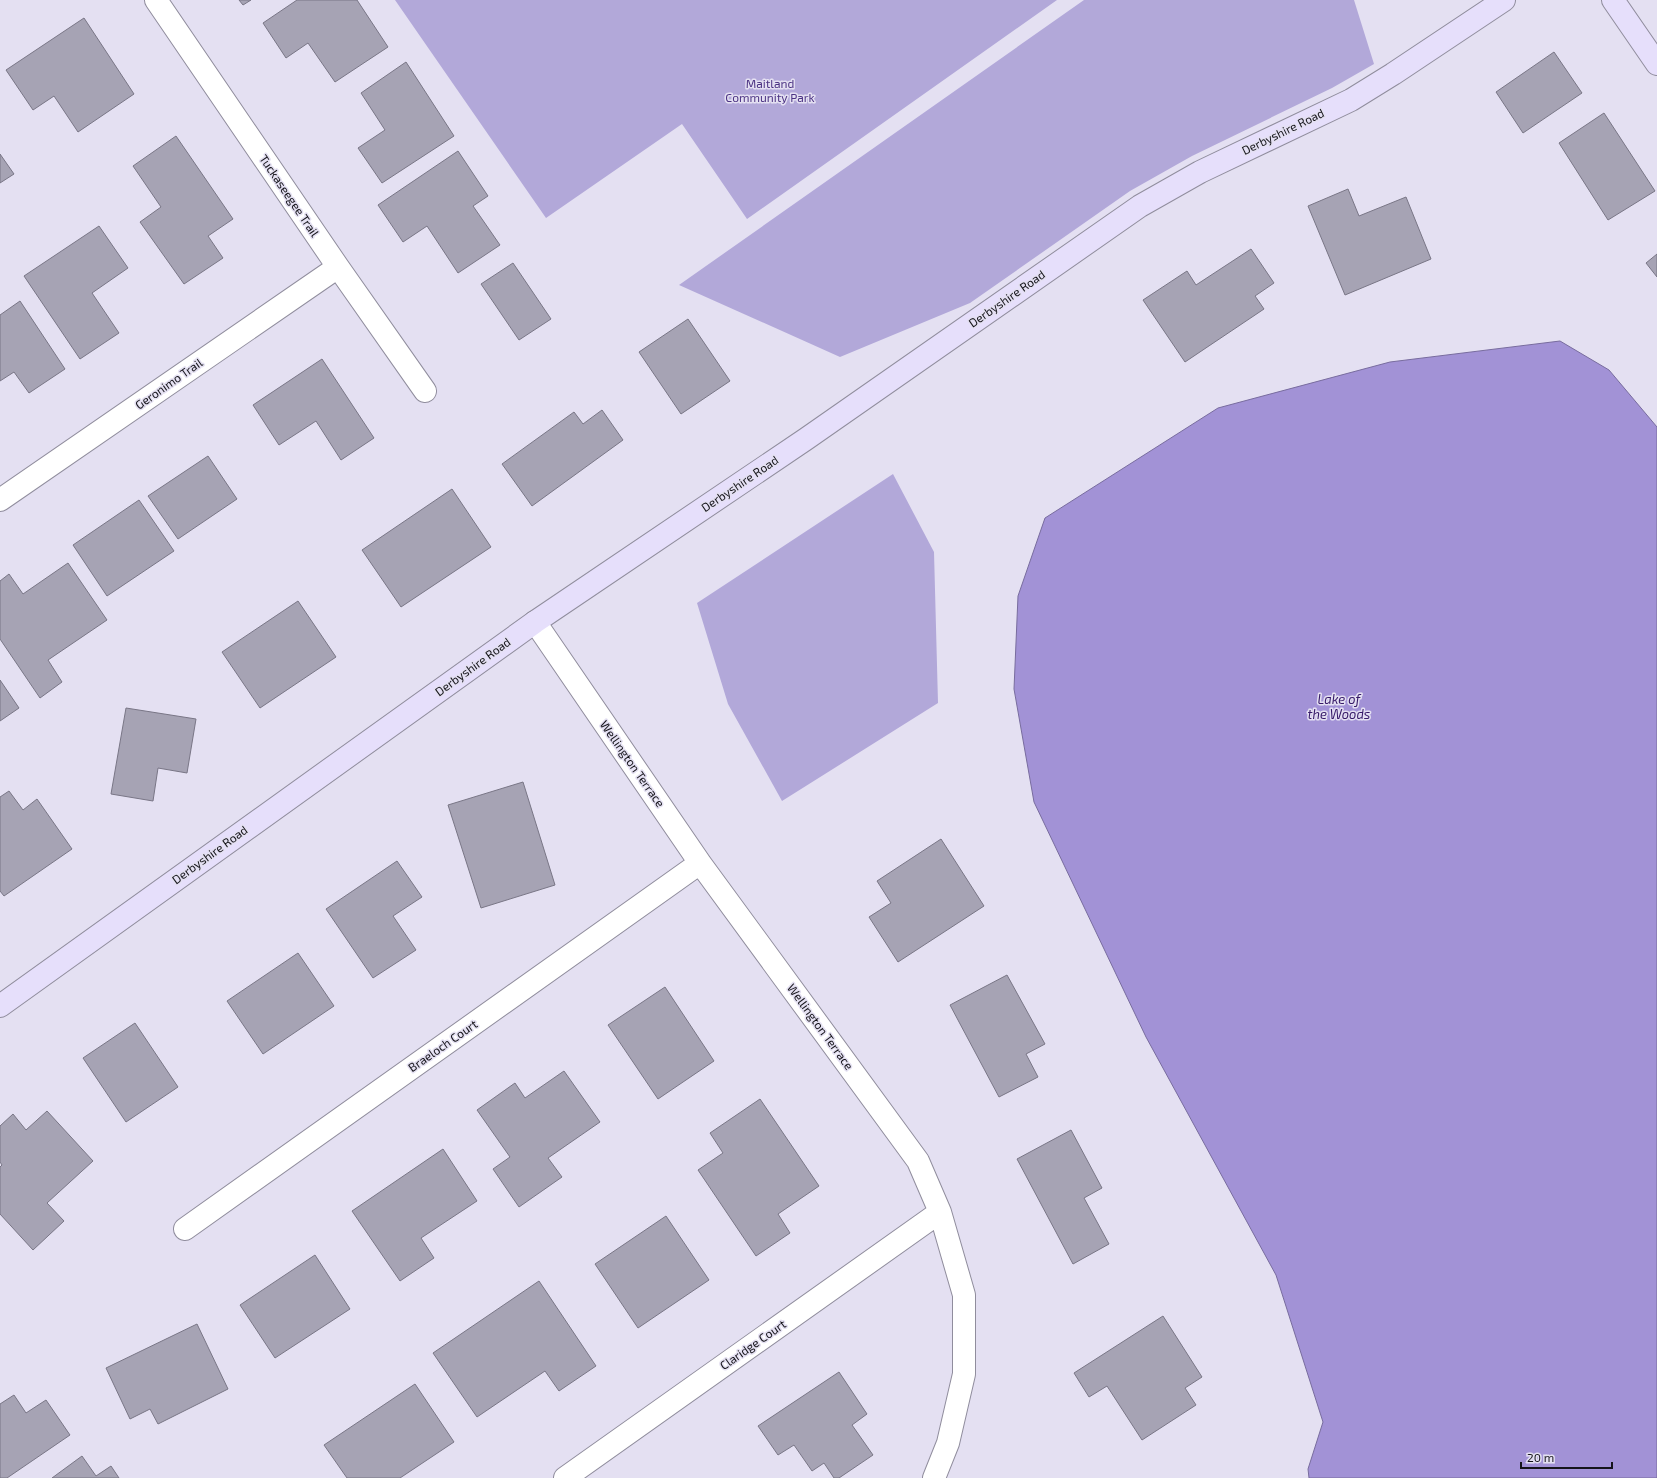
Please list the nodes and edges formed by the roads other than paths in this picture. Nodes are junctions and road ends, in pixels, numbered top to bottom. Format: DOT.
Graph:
graph roads {
  1 [pos="156,0"];
  2 [pos="1504,0"];
  3 [pos="1612,0"];
  4 [pos="1657,64"];
  5 [pos="338,268"];
  6 [pos="425,391"];
  7 [pos="0,500"];
  8 [pos="535,622"];
  9 [pos="700,863"];
  10 [pos="0,1006"];
  11 [pos="940,1212"];
  12 [pos="185,1230"];
  13 [pos="565,1478"];
  14 [pos="934,1478"];
  1 -- 5 [label="street, Tuckaseegee Trail"];
  2 -- 8 [label="street, Derbyshire Road"];
  3 -- 4 [label="street"];
  5 -- 6 [label="street, Tuckaseegee Trail"];
  5 -- 7 [label="street, Geronimo Trail"];
  8 -- 9 [label="street, Wellington Terrace"];
  8 -- 10 [label="street, Derbyshire Road"];
  9 -- 11 [label="street, Wellington Terrace"];
  9 -- 12 [label="street, Braeloch Court"];
  11 -- 13 [label="street, Claridge Court"];
  11 -- 14 [label="street, Wellington Terrace"];
}
